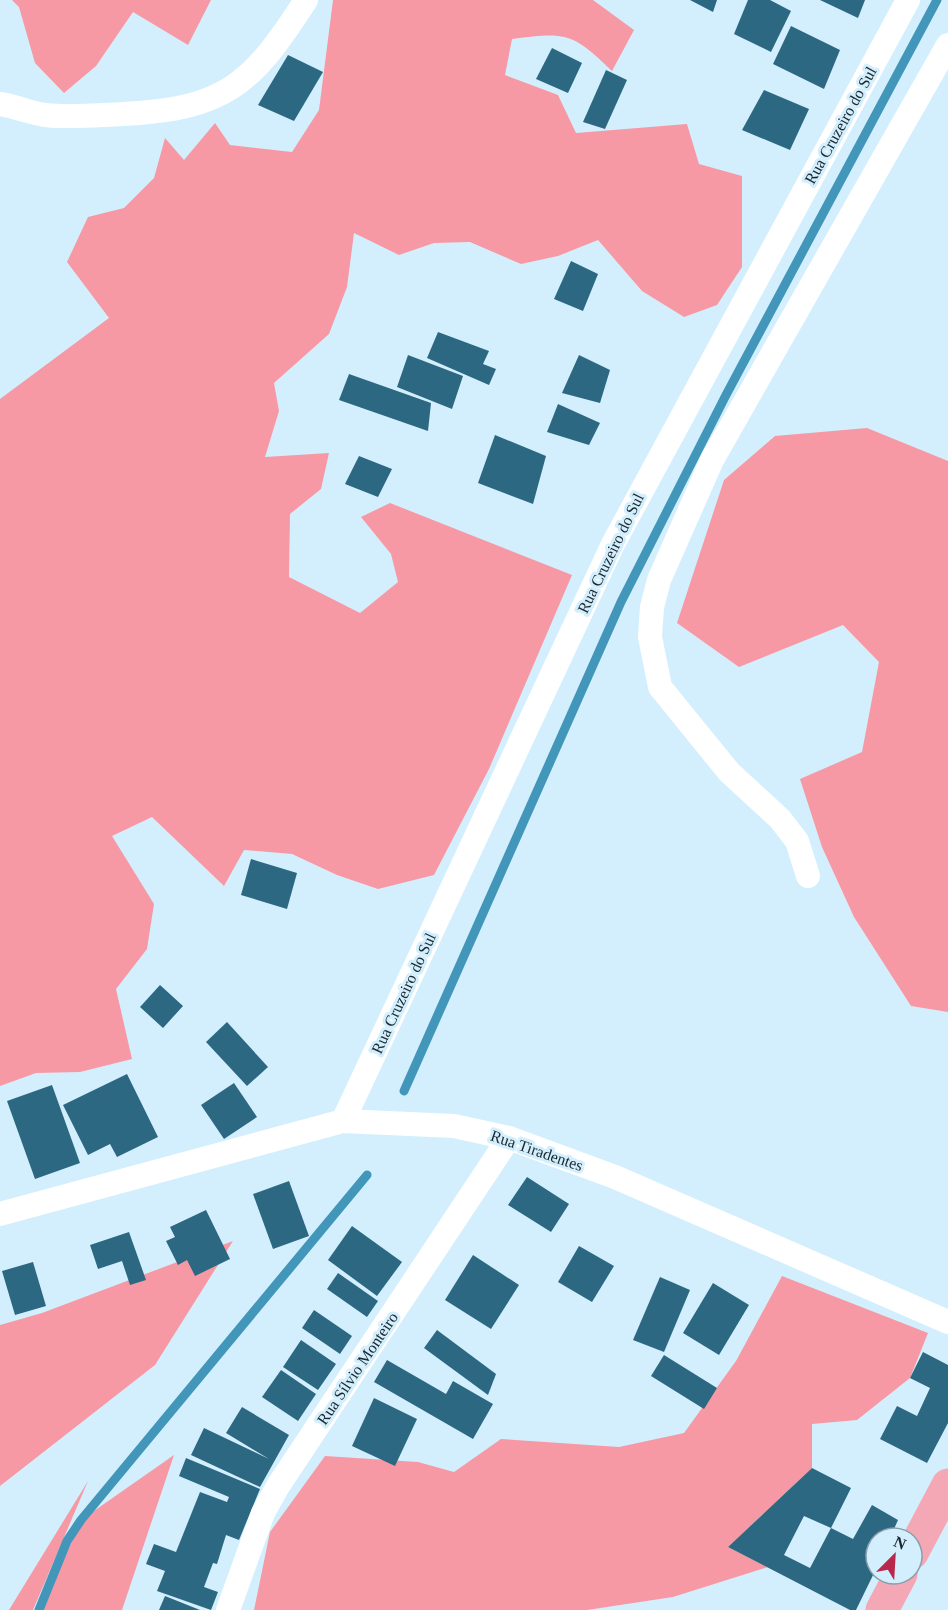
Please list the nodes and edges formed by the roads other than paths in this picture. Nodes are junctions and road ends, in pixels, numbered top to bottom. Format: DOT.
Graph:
graph roads {
  1 [pos="306,0"];
  2 [pos="908,0"];
  3 [pos="948,45"];
  4 [pos="0,104"];
  5 [pos="808,876"];
  6 [pos="343,1121"];
  7 [pos="509,1138"];
  8 [pos="0,1214"];
  9 [pos="948,1322"];
  10 [pos="948,1485"];
  11 [pos="924,1530"];
  12 [pos="895,1586"];
  13 [pos="228,1610"];
  14 [pos="882,1610"];
  1 -- 4 [label="street"];
  2 -- 6 [label="street, Rua Cruzeiro do Sul"];
  3 -- 5 [label="street"];
  6 -- 7 [label="street, Rua Tiradentes"];
  6 -- 8 [label="street, Rua Tiradentes"];
  7 -- 9 [label="street, Rua Tiradentes"];
  7 -- 13 [label="street, Rua Sílvio Monteiro"];
  10 -- 11 [label="main road"];
  12 -- 14 [label="main road"];
}
